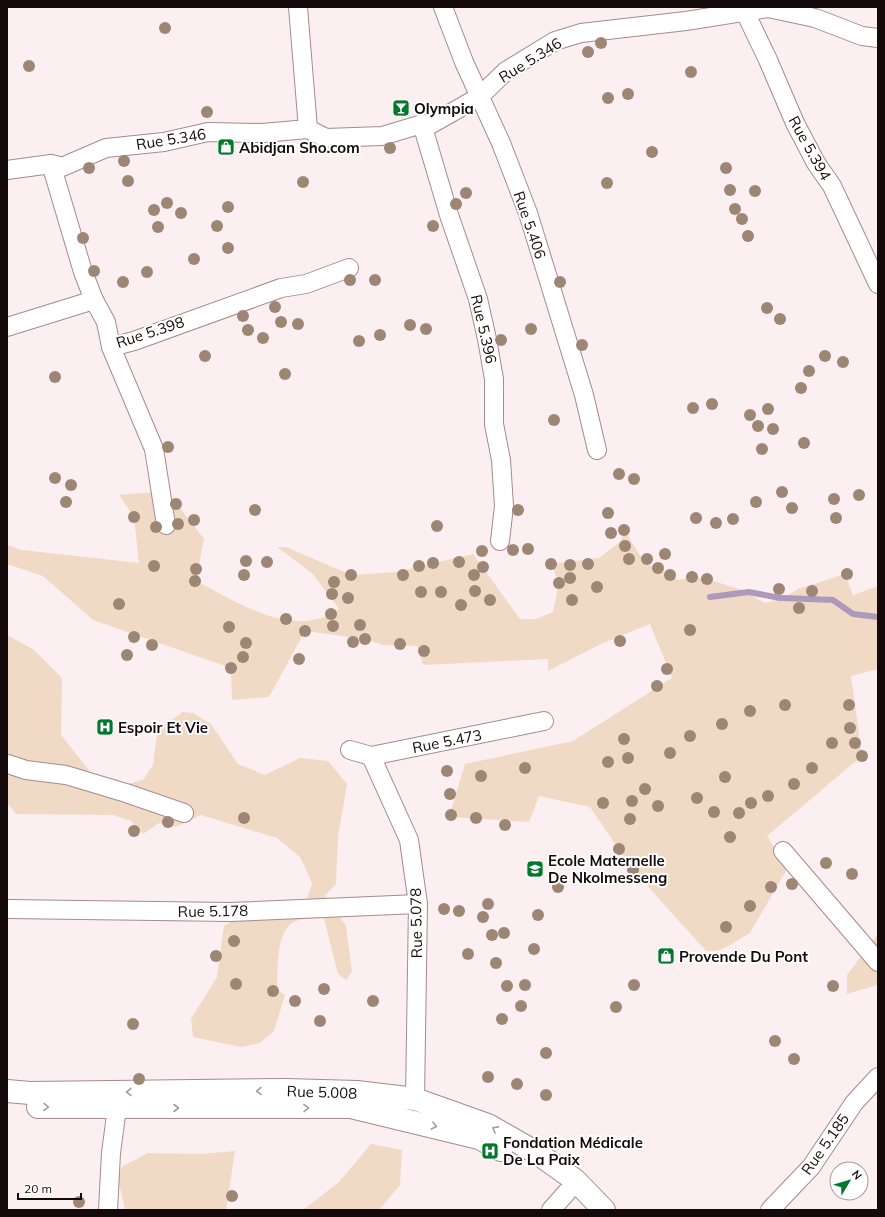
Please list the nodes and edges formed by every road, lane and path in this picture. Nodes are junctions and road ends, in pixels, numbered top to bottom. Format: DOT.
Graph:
graph roads {
  1 [pos="298,7"];
  2 [pos="443,7"];
  3 [pos="769,8"];
  4 [pos="744,12"];
  5 [pos="878,38"];
  6 [pos="478,97"];
  7 [pos="422,124"];
  8 [pos="308,129"];
  9 [pos="51,164"];
  10 [pos="7,170"];
  11 [pos="349,268"];
  12 [pos="878,284"];
  13 [pos="94,300"];
  14 [pos="7,327"];
  15 [pos="111,347"];
  16 [pos="598,450"];
  17 [pos="166,525"];
  18 [pos="500,542"];
  19 [pos="544,721"];
  20 [pos="350,750"];
  21 [pos="371,756"];
  22 [pos="7,764"];
  23 [pos="184,813"];
  24 [pos="783,851"];
  25 [pos="418,904"];
  26 [pos="7,910"];
  27 [pos="878,962"];
  28 [pos="878,1078"];
  29 [pos="7,1091"];
  30 [pos="415,1099"];
  31 [pos="7,1106"];
  32 [pos="117,1108"];
  33 [pos="567,1192"];
  34 [pos="108,1210"];
  35 [pos="551,1210"];
  36 [pos="585,1210"];
  37 [pos="604,1210"];
  38 [pos="770,1210"];
  1 -- 8 [label="street"];
  2 -- 6 [label="street, Rue 5.406"];
  3 -- 4 [label="street, Rue 5.346"];
  3 -- 5 [label="street, Rue 5.346"];
  4 -- 6 [label="street, Rue 5.346"];
  4 -- 12 [label="street, Rue 5.394"];
  6 -- 7 [label="street, Rue 5.346"];
  6 -- 16 [label="street, Rue 5.406"];
  7 -- 8 [label="street, Rue 5.346"];
  7 -- 18 [label="street, Rue 5.396"];
  8 -- 9 [label="street, Rue 5.346"];
  9 -- 10 [label="street, Rue 5.346"];
  9 -- 13 [label="street, Rue 5.398"];
  11 -- 15 [label="street, Rue 5.398"];
  13 -- 14 [label="street"];
  13 -- 15 [label="street, Rue 5.398"];
  15 -- 17 [label="street"];
  19 -- 21 [label="street, Rue 5.473"];
  20 -- 21 [label="street, Rue 5.473"];
  21 -- 25 [label="street, Rue 5.078"];
  22 -- 23 [label="street"];
  24 -- 27 [label="street"];
  25 -- 26 [label="street, Rue 5.178"];
  25 -- 30 [label="street, Rue 5.078"];
  28 -- 38 [label="street, Rue 5.185"];
  30 -- 29 [label="main road, Rue 5.008, one-way"];
  37 -- 30 [label="main road, Rue 5.008, one-way"];
  31 -- 32 [label="main road, Rue 5.008, one-way"];
  32 -- 33 [label="main road, Rue 5.008, one-way"];
  32 -- 34 [label="street"];
  33 -- 35 [label="street"];
  33 -- 36 [label="main road, Rue 5.008"];
}
